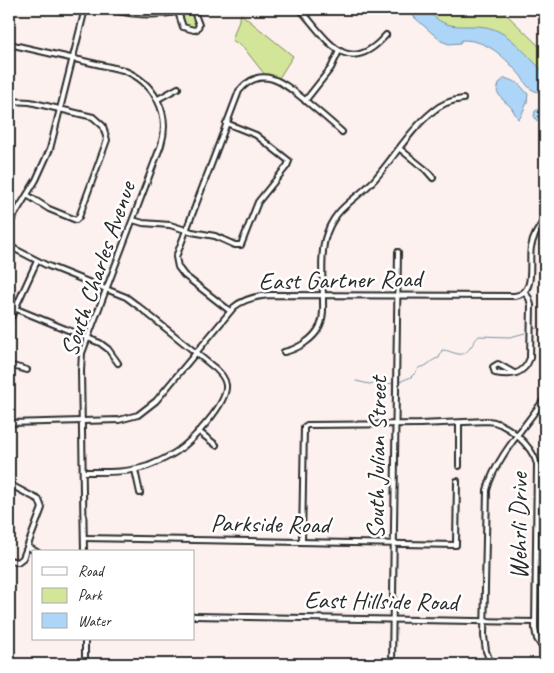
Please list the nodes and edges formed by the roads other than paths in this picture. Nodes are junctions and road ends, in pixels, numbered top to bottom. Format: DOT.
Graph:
graph roads {
  1 [pos="85,9"];
  2 [pos="108,9"];
  3 [pos="187,9"];
  4 [pos="193,9"];
  5 [pos="300,9"];
  6 [pos="178,12"];
  7 [pos="386,35"];
  8 [pos="9,44"];
  9 [pos="340,51"];
  10 [pos="73,58"];
  11 [pos="178,88"];
  12 [pos="158,99"];
  13 [pos="463,100"];
  14 [pos="9,101"];
  15 [pos="305,101"];
  16 [pos="61,109"];
  17 [pos="226,123"];
  18 [pos="342,132"];
  19 [pos="400,149"];
  20 [pos="433,178"];
  21 [pos="27,195"];
  22 [pos="545,219"];
  23 [pos="133,220"];
  24 [pos="9,224"];
  25 [pos="186,230"];
  26 [pos="9,246"];
  27 [pos="398,252"];
  28 [pos="37,261"];
  29 [pos="107,289"];
  30 [pos="525,293"];
  31 [pos="323,294"];
  32 [pos="397,295"];
  33 [pos="9,306"];
  34 [pos="15,309"];
  35 [pos="230,311"];
  36 [pos="9,322"];
  37 [pos="88,338"];
  38 [pos="196,352"];
  39 [pos="284,352"];
  40 [pos="118,363"];
  41 [pos="9,365"];
  42 [pos="27,370"];
  43 [pos="514,373"];
  44 [pos="545,398"];
  45 [pos="82,421"];
  46 [pos="9,423"];
  47 [pos="460,423"];
  48 [pos="396,425"];
  49 [pos="198,431"];
  50 [pos="518,437"];
  51 [pos="216,445"];
  52 [pos="458,466"];
  53 [pos="136,470"];
  54 [pos="83,472"];
  55 [pos="457,481"];
  56 [pos="9,484"];
  57 [pos="140,492"];
  58 [pos="84,538"];
  59 [pos="302,542"];
  60 [pos="393,544"];
  61 [pos="28,546"];
  62 [pos="34,550"];
  63 [pos="84,550"];
  64 [pos="9,560"];
  65 [pos="195,616"];
  66 [pos="392,619"];
  67 [pos="484,620"];
  68 [pos="535,622"];
  69 [pos="85,640"];
  70 [pos="545,652"];
  71 [pos="85,664"];
  72 [pos="392,664"];
  73 [pos="491,664"];
  1 -- 10 [label="street"];
  2 -- 6 [label="street"];
  3 -- 6 [label="street"];
  4 -- 6 [label="street"];
  5 -- 9 [label="street"];
  7 -- 9 [label="street"];
  8 -- 10 [label="street, South Charles Avenue"];
  9 -- 15 [label="street"];
  10 -- 12 [label="street, South Charles Avenue"];
  10 -- 16 [label="street"];
  11 -- 12 [label="street"];
  12 -- 23 [label="street, South Charles Avenue"];
  13 -- 19 [label="street"];
  14 -- 16 [label="street"];
  15 -- 17 [label="street"];
  15 -- 18 [label="street"];
  16 -- 21 [label="street"];
  16 -- 21 [label="street"];
  17 -- 25 [label="street"];
  17 -- 25 [label="street"];
  19 -- 20 [label="street"];
  19 -- 31 [label="street"];
  21 -- 24 [label="street"];
  22 -- 30 [label="street"];
  23 -- 25 [label="street"];
  23 -- 29 [label="street, South Charles Avenue"];
  25 -- 35 [label="street"];
  26 -- 28 [label="street"];
  27 -- 32 [label="street, South Julian Street"];
  28 -- 29 [label="street"];
  28 -- 34 [label="street"];
  29 -- 37 [label="street, South Charles Avenue"];
  29 -- 38 [label="street"];
  30 -- 32 [label="street, East Gartner Road"];
  30 -- 43 [label="street"];
  31 -- 32 [label="street, East Gartner Road"];
  31 -- 35 [label="street, East Gartner Road"];
  31 -- 39 [label="street"];
  32 -- 48 [label="street, South Julian Street"];
  33 -- 34 [label="street"];
  34 -- 36 [label="street"];
  34 -- 37 [label="street"];
  35 -- 38 [label="street, East Gartner Road"];
  37 -- 40 [label="street"];
  37 -- 45 [label="street, South Charles Avenue"];
  38 -- 45 [label="street, East Gartner Road"];
  38 -- 49 [label="street"];
  41 -- 42 [label="street"];
  43 -- 43 [label="street"];
  44 -- 50 [label="street"];
  45 -- 46 [label="street, East Gartner Road"];
  45 -- 54 [label="street, South Charles Avenue"];
  47 -- 48 [label="street"];
  47 -- 50 [label="street, Wehrli Drive"];
  47 -- 52 [label="street"];
  48 -- 59 [label="street"];
  48 -- 60 [label="street, South Julian Street"];
  49 -- 51 [label="street"];
  49 -- 53 [label="street"];
  50 -- 67 [label="street"];
  50 -- 68 [label="street, Wehrli Drive"];
  53 -- 54 [label="street"];
  53 -- 57 [label="street"];
  54 -- 58 [label="street, South Charles Avenue"];
  55 -- 60 [label="street, Parkside Road"];
  56 -- 61 [label="street"];
  58 -- 59 [label="street, Parkside Road"];
  58 -- 63 [label="street, South Charles Avenue"];
  59 -- 60 [label="street, Parkside Road"];
  60 -- 66 [label="street, South Julian Street"];
  61 -- 62 [label="street"];
  61 -- 64 [label="street"];
  65 -- 66 [label="street, East Hillside Road"];
  66 -- 67 [label="street, East Hillside Road"];
  66 -- 72 [label="street, South Julian Street"];
  67 -- 68 [label="street, East Hillside Road"];
  67 -- 73 [label="street"];
  68 -- 70 [label="street"];
  69 -- 71 [label="street"];
}
